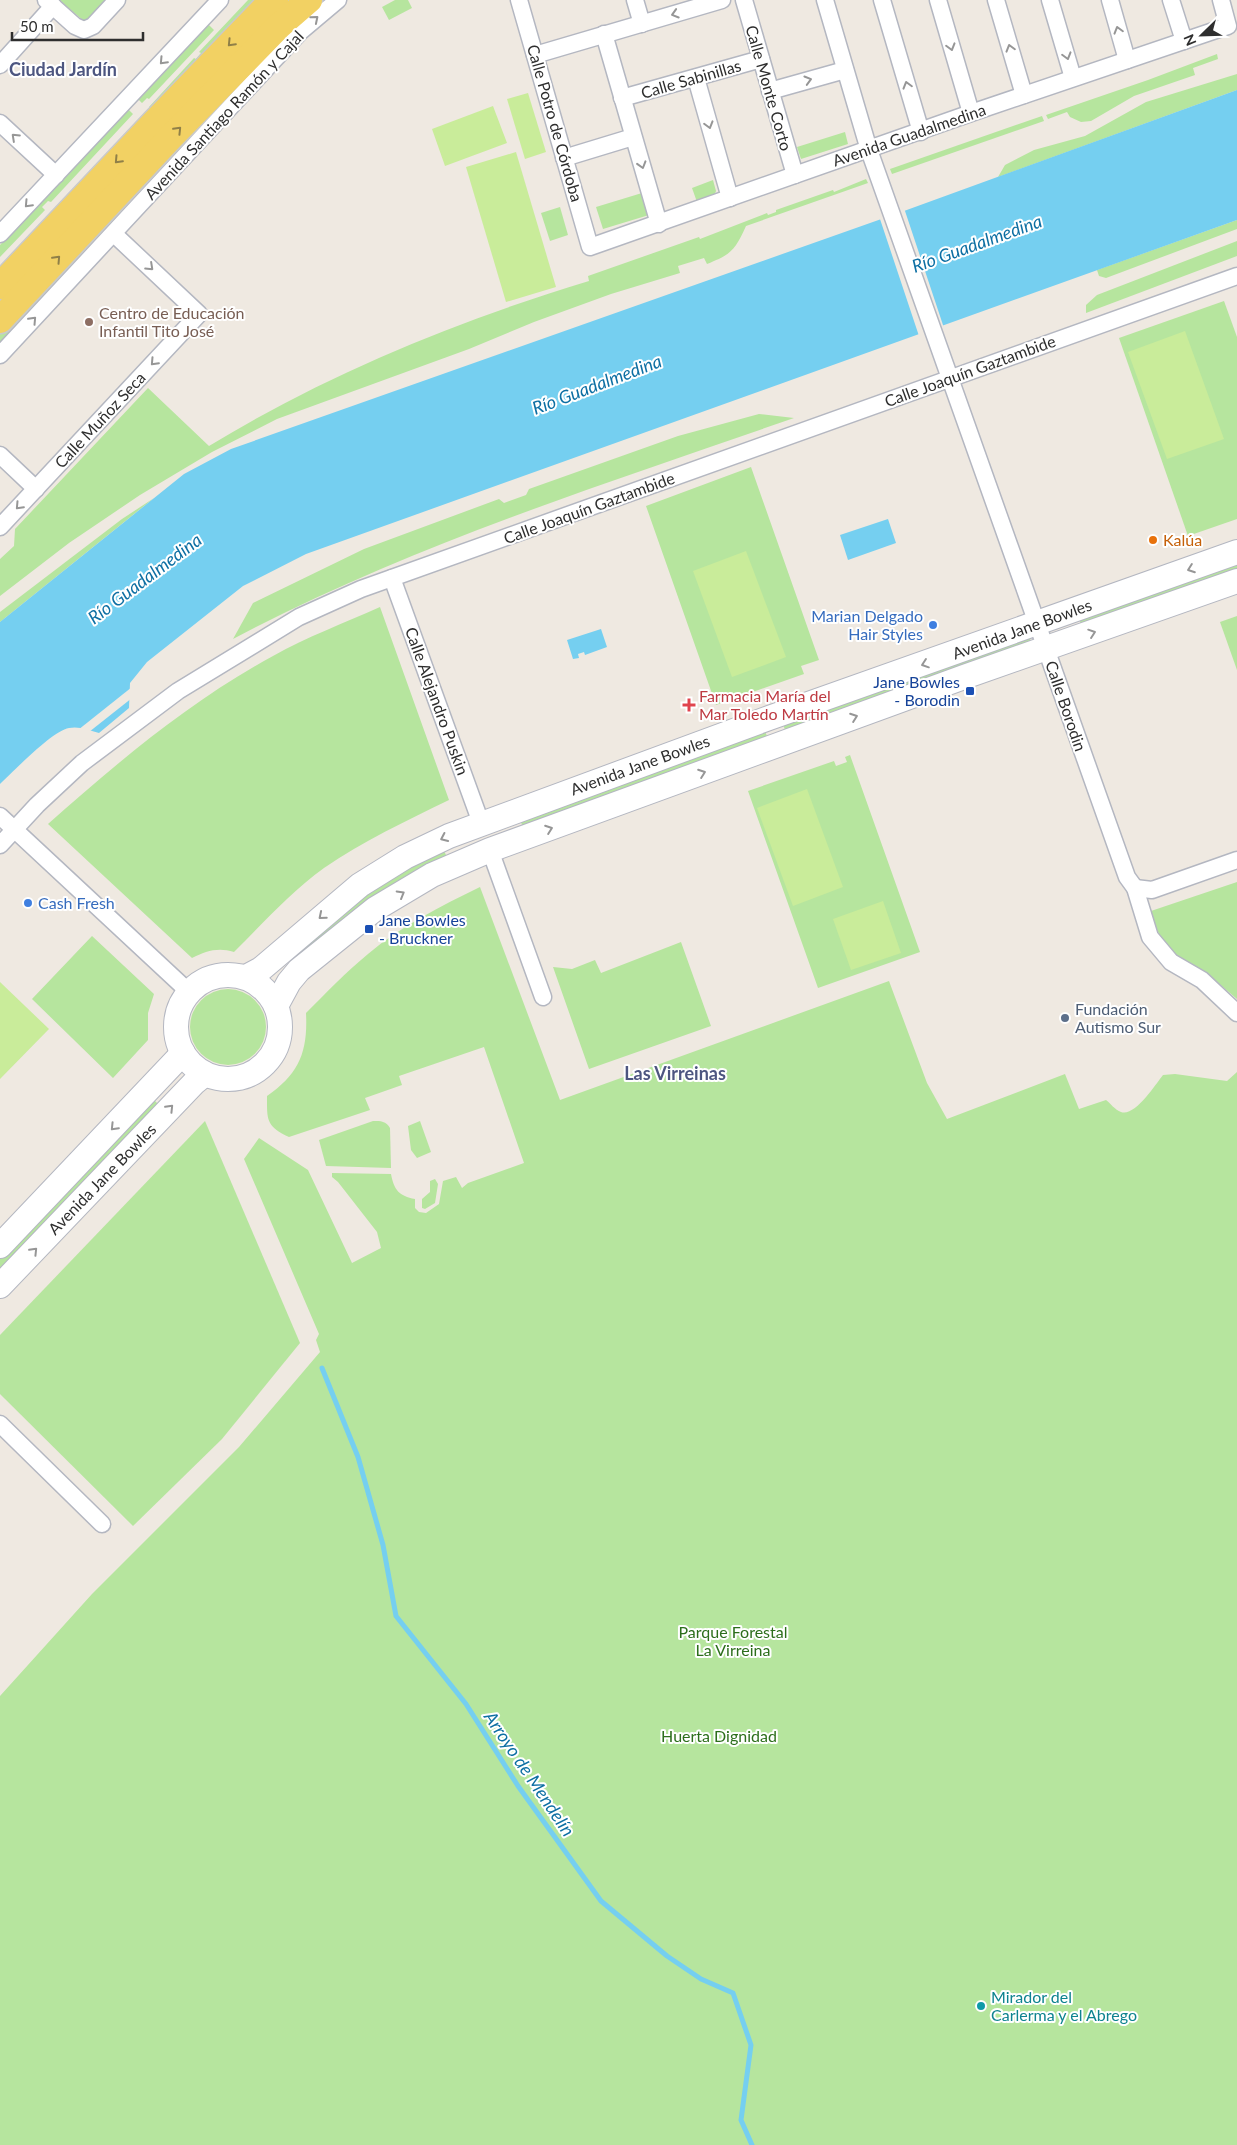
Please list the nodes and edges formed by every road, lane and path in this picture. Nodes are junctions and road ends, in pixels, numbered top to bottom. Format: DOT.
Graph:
graph roads {
  1 [pos="117,0"];
  2 [pos="275,0"];
  3 [pos="310,0"];
  4 [pos="338,0"];
  5 [pos="519,0"];
  6 [pos="635,0"];
  7 [pos="744,0"];
  8 [pos="825,0"];
  9 [pos="882,0"];
  10 [pos="938,0"];
  11 [pos="996,0"];
  12 [pos="1050,0"];
  13 [pos="1110,0"];
  14 [pos="1171,0"];
  15 [pos="712,1"];
  16 [pos="216,2"];
  17 [pos="50,3"];
  18 [pos="1227,4"];
  19 [pos="642,24"];
  20 [pos="604,34"];
  21 [pos="1184,41"];
  22 [pos="535,55"];
  23 [pos="761,59"];
  24 [pos="1127,60"];
  25 [pos="0,65"];
  26 [pos="845,70"];
  27 [pos="696,78"];
  28 [pos="1073,78"];
  29 [pos="770,91"];
  30 [pos="1024,95"];
  31 [pos="622,98"];
  32 [pos="971,113"];
  33 [pos="0,123"];
  34 [pos="921,132"];
  35 [pos="633,137"];
  36 [pos="869,150"];
  37 [pos="564,158"];
  38 [pos="56,175"];
  39 [pos="795,175"];
  40 [pos="730,198"];
  41 [pos="98,217"];
  42 [pos="659,224"];
  43 [pos="0,234"];
  44 [pos="590,247"];
  45 [pos="1237,276"];
  46 [pos="0,286"];
  47 [pos="0,320"];
  48 [pos="0,356"];
  49 [pos="947,372"];
  50 [pos="0,455"];
  51 [pos="36,489"];
  52 [pos="0,527"];
  53 [pos="1237,552"];
  54 [pos="392,578"];
  55 [pos="1237,581"];
  56 [pos="1037,623"];
  57 [pos="1046,650"];
  58 [pos="1,817"];
  59 [pos="481,823"];
  60 [pos="14,830"];
  61 [pos="0,845"];
  62 [pos="490,850"];
  63 [pos="1237,860"];
  64 [pos="1135,888"];
  65 [pos="246,977"];
  66 [pos="189,992"];
  67 [pos="542,997"];
  68 [pos="276,1006"];
  69 [pos="1237,1013"];
  70 [pos="183,1053"];
  71 [pos="205,1074"];
  72 [pos="0,1246"];
  73 [pos="0,1286"];
  74 [pos="0,1424"];
  75 [pos="102,1524"];
  1 -- 17 [label="street"];
  2 -- 41 [label="main road, one-way"];
  41 -- 3 [label="main road, Avenida Santiago Ramón y Cajal, one-way"];
  41 -- 4 [label="street, Avenida Santiago Ramón y Cajal, one-way"];
  5 -- 22 [label="street, Calle Potro de Córdoba"];
  6 -- 19 [label="street"];
  7 -- 23 [label="street, Calle Monte Corto"];
  8 -- 26 [label="street, Calle Borodin"];
  34 -- 9 [label="street, one-way"];
  10 -- 32 [label="street, one-way"];
  30 -- 11 [label="street, one-way"];
  12 -- 28 [label="street, one-way"];
  24 -- 13 [label="street, one-way"];
  14 -- 21 [label="street"];
  15 -- 19 [label="street, one-way"];
  16 -- 38 [label="street, one-way"];
  17 -- 25 [label="street"];
  18 -- 21 [label="street, Avenida Guadalmedina"];
  19 -- 20 [label="street"];
  20 -- 22 [label="street"];
  20 -- 31 [label="street"];
  21 -- 24 [label="street, Avenida Guadalmedina"];
  22 -- 37 [label="street, Calle Potro de Córdoba"];
  23 -- 27 [label="street, Calle Sabinillas"];
  23 -- 29 [label="street, Calle Monte Corto"];
  24 -- 28 [label="street, Avenida Guadalmedina"];
  29 -- 26 [label="street, one-way"];
  26 -- 36 [label="street, Calle Borodin"];
  27 -- 31 [label="street, Calle Sabinillas"];
  27 -- 40 [label="street, one-way"];
  28 -- 30 [label="street, Avenida Guadalmedina"];
  29 -- 39 [label="street, Calle Monte Corto"];
  30 -- 32 [label="street, Avenida Guadalmedina"];
  31 -- 35 [label="street"];
  32 -- 34 [label="street, Avenida Guadalmedina"];
  38 -- 33 [label="street, one-way"];
  34 -- 36 [label="street, Avenida Guadalmedina"];
  35 -- 37 [label="street"];
  35 -- 42 [label="street, one-way"];
  36 -- 39 [label="street, Avenida Guadalmedina"];
  36 -- 49 [label="street, Calle Borodin"];
  37 -- 44 [label="street, Calle Potro de Córdoba"];
  38 -- 43 [label="street, one-way"];
  39 -- 40 [label="street, Avenida Guadalmedina"];
  40 -- 42 [label="street, Avenida Guadalmedina"];
  41 -- 46 [label="main road"];
  47 -- 41 [label="main road, one-way"];
  48 -- 41 [label="street, one-way"];
  41 -- 51 [label="street, Calle Muñoz Seca, one-way"];
  42 -- 44 [label="street, Avenida Guadalmedina"];
  45 -- 49 [label="street, Calle Joaquín Gaztambide"];
  49 -- 54 [label="street, Calle Joaquín Gaztambide"];
  49 -- 56 [label="street, Calle Borodin"];
  50 -- 51 [label="street"];
  51 -- 52 [label="street, Calle Muñoz Seca, one-way"];
  53 -- 56 [label="main road, Avenida Jane Bowles, one-way"];
  54 -- 59 [label="street, Calle Alejandro Puskin"];
  54 -- 60 [label="street, Calle Joaquín Gaztambide"];
  57 -- 55 [label="main road, Avenida Jane Bowles, one-way"];
  56 -- 57 [label="street, Calle Borodin"];
  56 -- 59 [label="main road, Avenida Jane Bowles, one-way"];
  62 -- 57 [label="main road, Avenida Jane Bowles, one-way"];
  57 -- 64 [label="street, Calle Borodin"];
  58 -- 60 [label="street"];
  59 -- 65 [label="main road, Avenida Jane Bowles, one-way"];
  60 -- 61 [label="street, Calle Joaquín Gaztambide"];
  60 -- 66 [label="street"];
  62 -- 67 [label="street"];
  68 -- 62 [label="main road, Avenida Jane Bowles, one-way"];
  63 -- 64 [label="street"];
  64 -- 69 [label="street, Calle Borodin"];
  65 -- 66 [label="main road"];
  65 -- 68 [label="main road"];
  66 -- 70 [label="main road"];
  68 -- 71 [label="main road"];
  70 -- 71 [label="main road"];
  70 -- 72 [label="main road, Avenida Jane Bowles, one-way"];
  73 -- 71 [label="main road, Avenida Jane Bowles, one-way"];
  74 -- 75 [label="street"];
}
